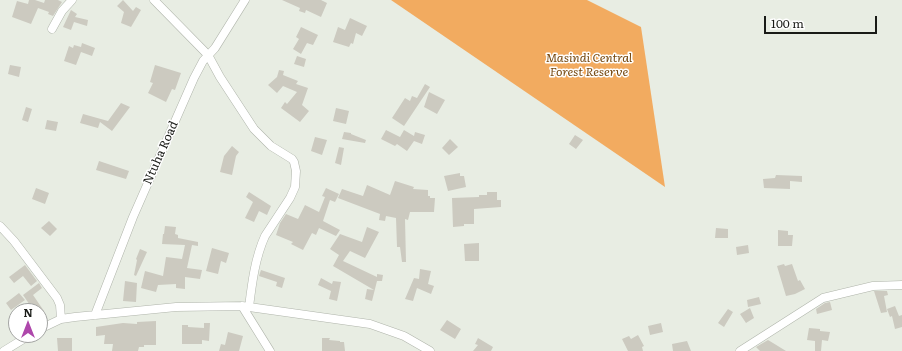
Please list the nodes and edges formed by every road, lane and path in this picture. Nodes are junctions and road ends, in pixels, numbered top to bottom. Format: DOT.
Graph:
graph roads {
  1 [pos="72,0"];
  2 [pos="154,0"];
  3 [pos="246,0"];
  4 [pos="52,29"];
  5 [pos="208,55"];
  6 [pos="0,226"];
  7 [pos="902,285"];
  8 [pos="246,306"];
  9 [pos="95,315"];
  10 [pos="61,319"];
  11 [pos="48,325"];
  12 [pos="17,343"];
  13 [pos="4,351"];
  14 [pos="270,351"];
  15 [pos="430,351"];
  16 [pos="740,351"];
  1 -- 4 [label="street"];
  2 -- 5 [label="street"];
  3 -- 5 [label="street, Ntuha Road"];
  5 -- 8 [label="street"];
  5 -- 9 [label="street, Ntuha Road"];
  6 -- 10 [label="street"];
  7 -- 16 [label="street"];
  8 -- 9 [label="street"];
  8 -- 14 [label="street"];
  8 -- 15 [label="street"];
  9 -- 10 [label="street"];
  10 -- 11 [label="street"];
  12 -- 13 [label="street"];
}
